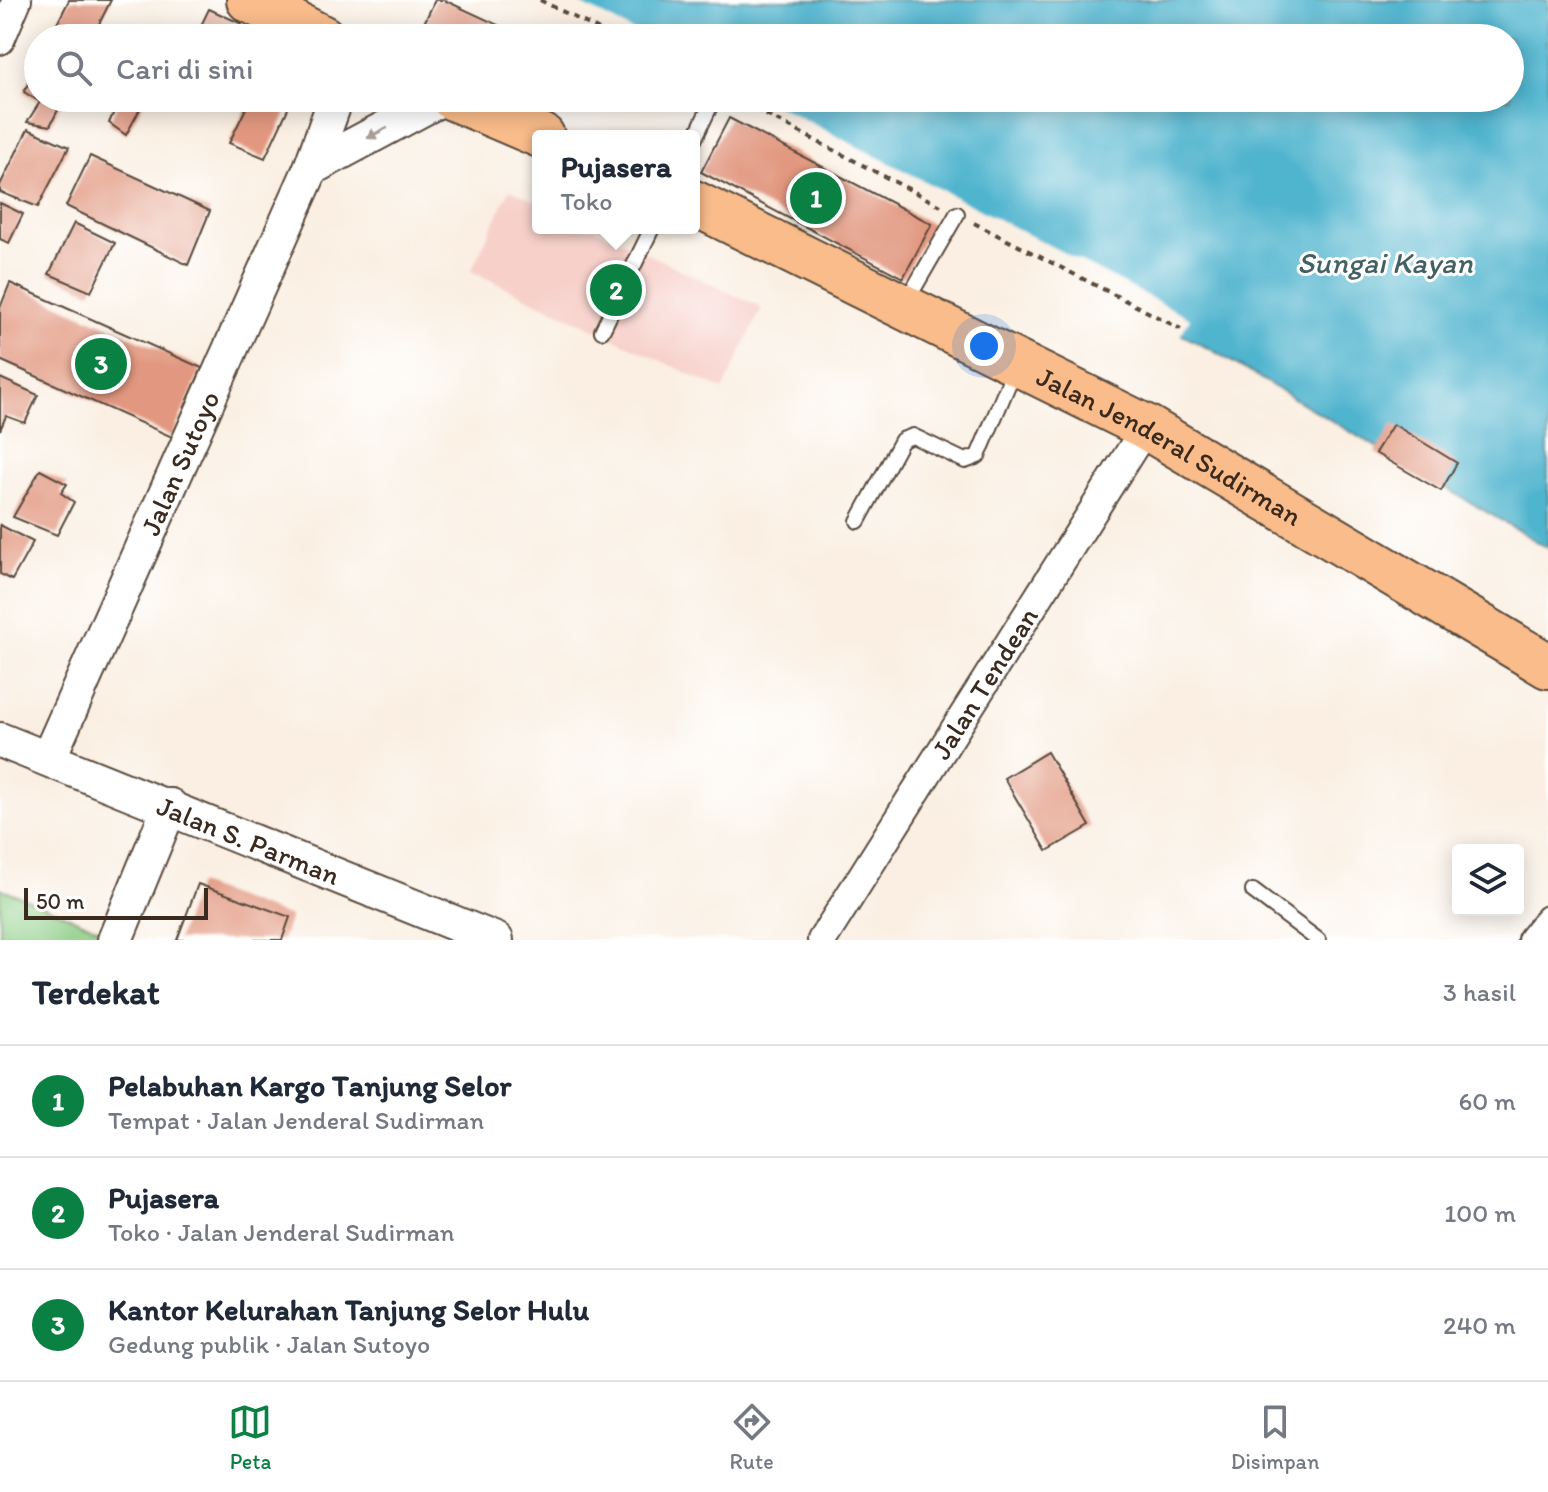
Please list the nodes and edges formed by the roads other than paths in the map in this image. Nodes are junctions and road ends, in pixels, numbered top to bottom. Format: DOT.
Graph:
graph roads {
  1 [pos="17,0"];
  2 [pos="249,0"];
  3 [pos="296,24"];
  4 [pos="0,40"];
  5 [pos="331,112"];
  6 [pos="416,112"];
  7 [pos="486,112"];
  8 [pos="532,132"];
  9 [pos="311,168"];
  10 [pos="700,206"];
  11 [pos="957,214"];
  12 [pos="649,234"];
  13 [pos="904,306"];
  14 [pos="602,331"];
  15 [pos="1017,362"];
  16 [pos="1146,427"];
  17 [pos="858,521"];
  18 [pos="1548,666"];
  19 [pos="0,740"];
  20 [pos="48,759"];
  21 [pos="170,806"];
  22 [pos="1253,891"];
  23 [pos="1548,920"];
  24 [pos="115,940"];
  25 [pos="496,940"];
  26 [pos="822,940"];
  27 [pos="1318,940"];
  28 [pos="1532,940"];
  1 -- 4 [label="street"];
  2 -- 3 [label="highway"];
  5 -- 9 [label="street, Jalan Sutoyo"];
  6 -- 9 [label="street, one-way"];
  7 -- 8 [label="highway"];
  9 -- 20 [label="street, Jalan Sutoyo"];
  10 -- 13 [label="highway, Jalan Jenderal Sudirman"];
  11 -- 13 [label="lane"];
  12 -- 14 [label="lane"];
  13 -- 15 [label="highway, Jalan Jenderal Sudirman"];
  15 -- 16 [label="highway, Jalan Jenderal Sudirman"];
  15 -- 17 [label="lane"];
  16 -- 18 [label="highway, Jalan Jenderal Sudirman"];
  16 -- 26 [label="street, Jalan Tendean"];
  19 -- 20 [label="street, Jalan S. Parman"];
  20 -- 21 [label="street, Jalan S. Parman"];
  21 -- 24 [label="street"];
  21 -- 25 [label="street, Jalan S. Parman"];
  22 -- 27 [label="lane"];
  23 -- 28 [label="street"];
}
